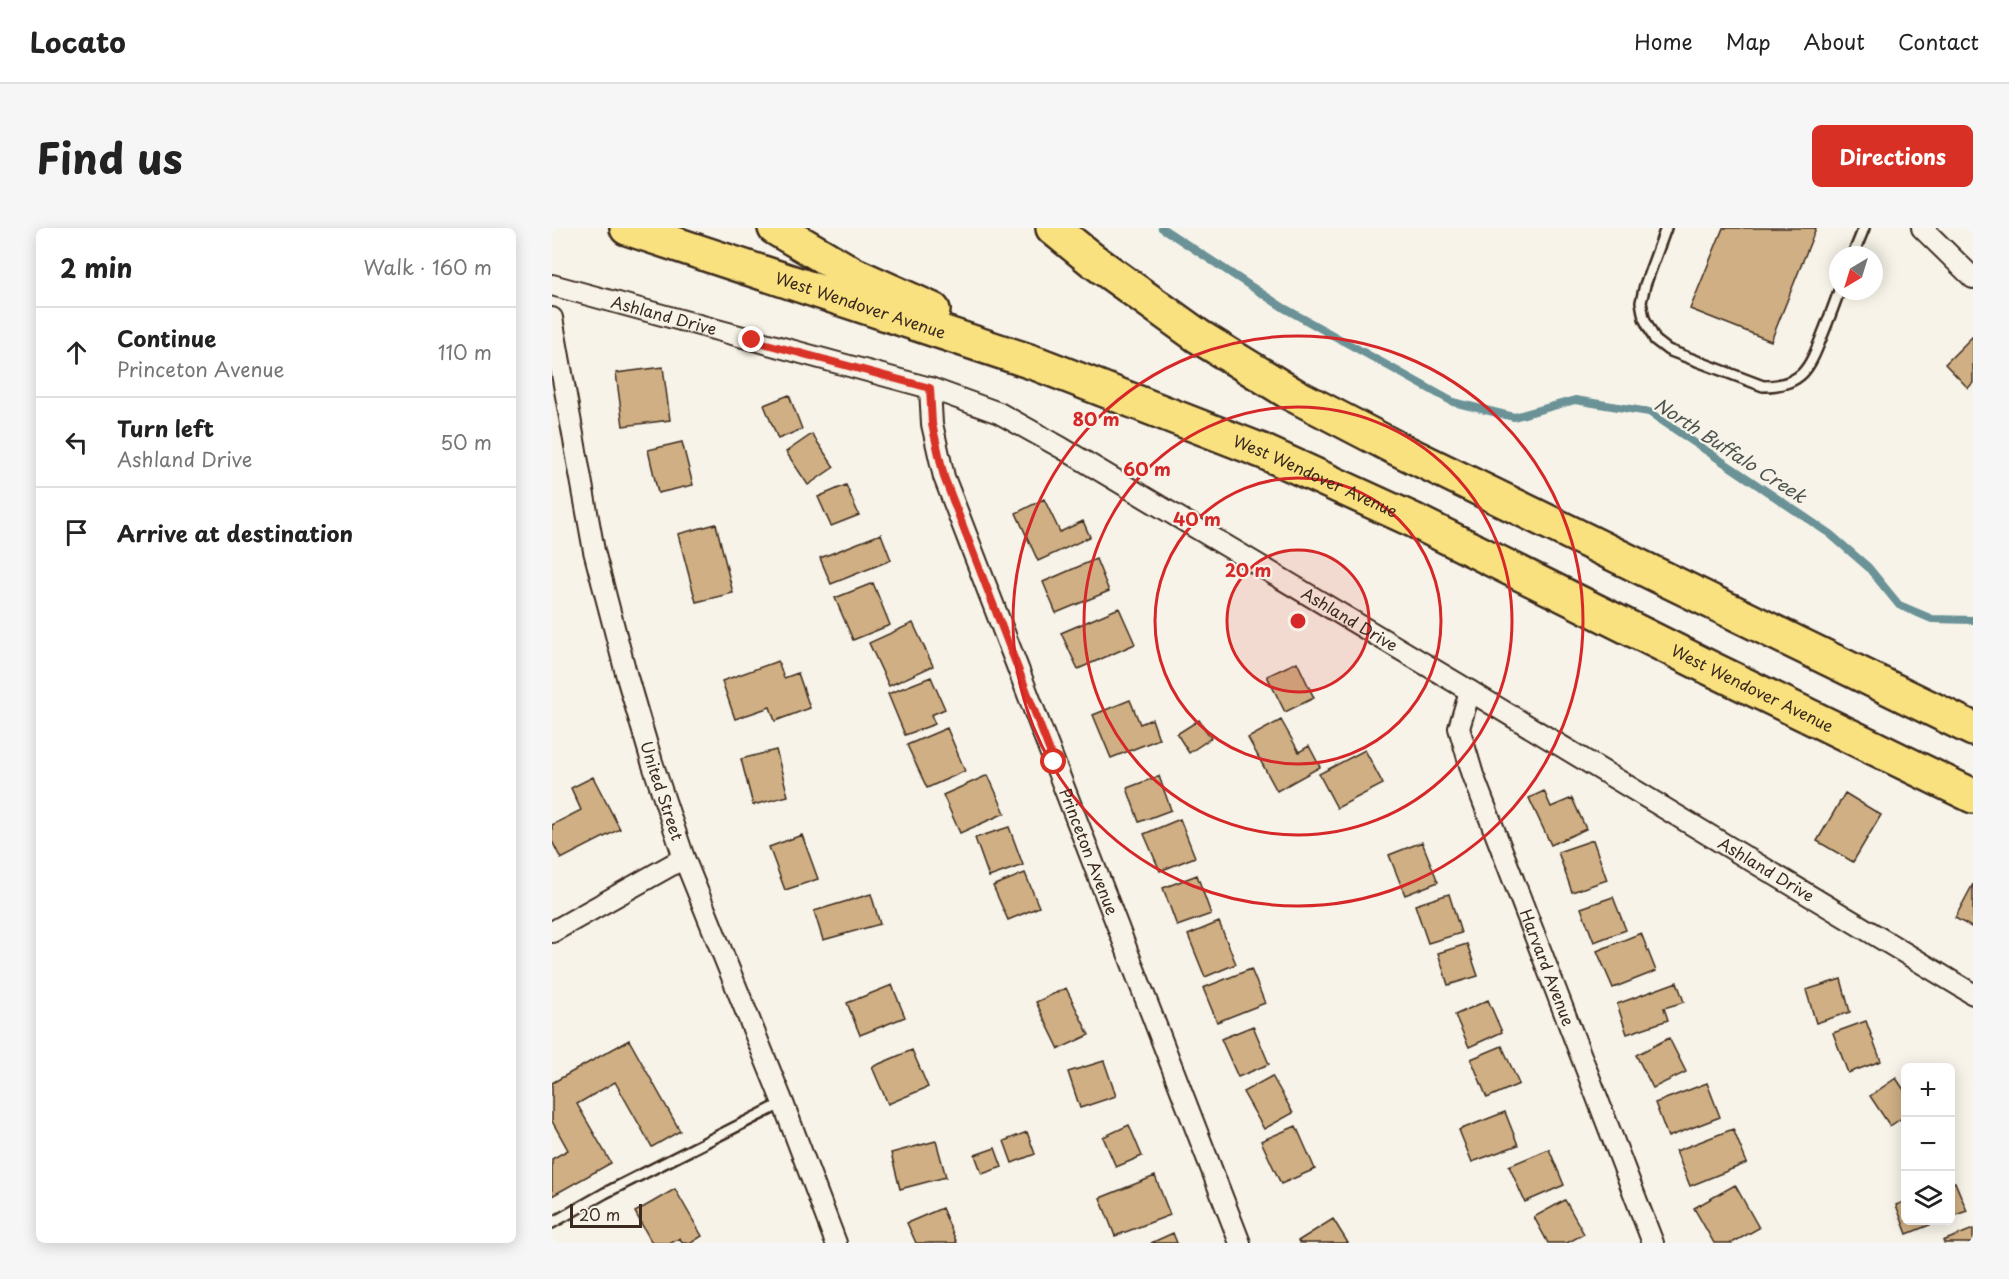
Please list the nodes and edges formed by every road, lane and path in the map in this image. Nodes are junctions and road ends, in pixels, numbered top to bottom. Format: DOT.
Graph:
graph roads {
  1 [pos="627,228"];
  2 [pos="775,228"];
  3 [pos="1033,228"];
  4 [pos="1053,228"];
  5 [pos="1666,228"];
  6 [pos="1864,228"];
  7 [pos="1922,228"];
  8 [pos="1857,246"];
  9 [pos="1091,259"];
  10 [pos="1973,278"];
  11 [pos="552,285"];
  12 [pos="1835,300"];
  13 [pos="552,318"];
  14 [pos="1038,364"];
  15 [pos="930,388"];
  16 [pos="1470,691"];
  17 [pos="1973,729"];
  18 [pos="1973,796"];
  19 [pos="684,858"];
  20 [pos="552,932"];
  21 [pos="1973,994"];
  22 [pos="783,1104"];
  23 [pos="552,1223"];
  24 [pos="836,1243"];
  25 [pos="1240,1243"];
  26 [pos="1653,1243"];
  1 -- 14 [label="highway, West Wendover Avenue"];
  2 -- 14 [label="highway"];
  3 -- 9 [label="highway"];
  4 -- 9 [label="highway"];
  5 -- 12 [label="lane"];
  6 -- 8 [label="lane"];
  7 -- 10 [label="street"];
  9 -- 17 [label="highway"];
  11 -- 15 [label="street, Ashland Drive"];
  13 -- 19 [label="street, United Street"];
  14 -- 18 [label="highway, West Wendover Avenue"];
  15 -- 16 [label="street, Ashland Drive"];
  15 -- 25 [label="street, Princeton Avenue"];
  16 -- 21 [label="street, Ashland Drive"];
  16 -- 26 [label="street, Harvard Avenue"];
  19 -- 20 [label="street"];
  19 -- 22 [label="street, United Street"];
  22 -- 23 [label="lane"];
  22 -- 24 [label="street, United Street"];
}
